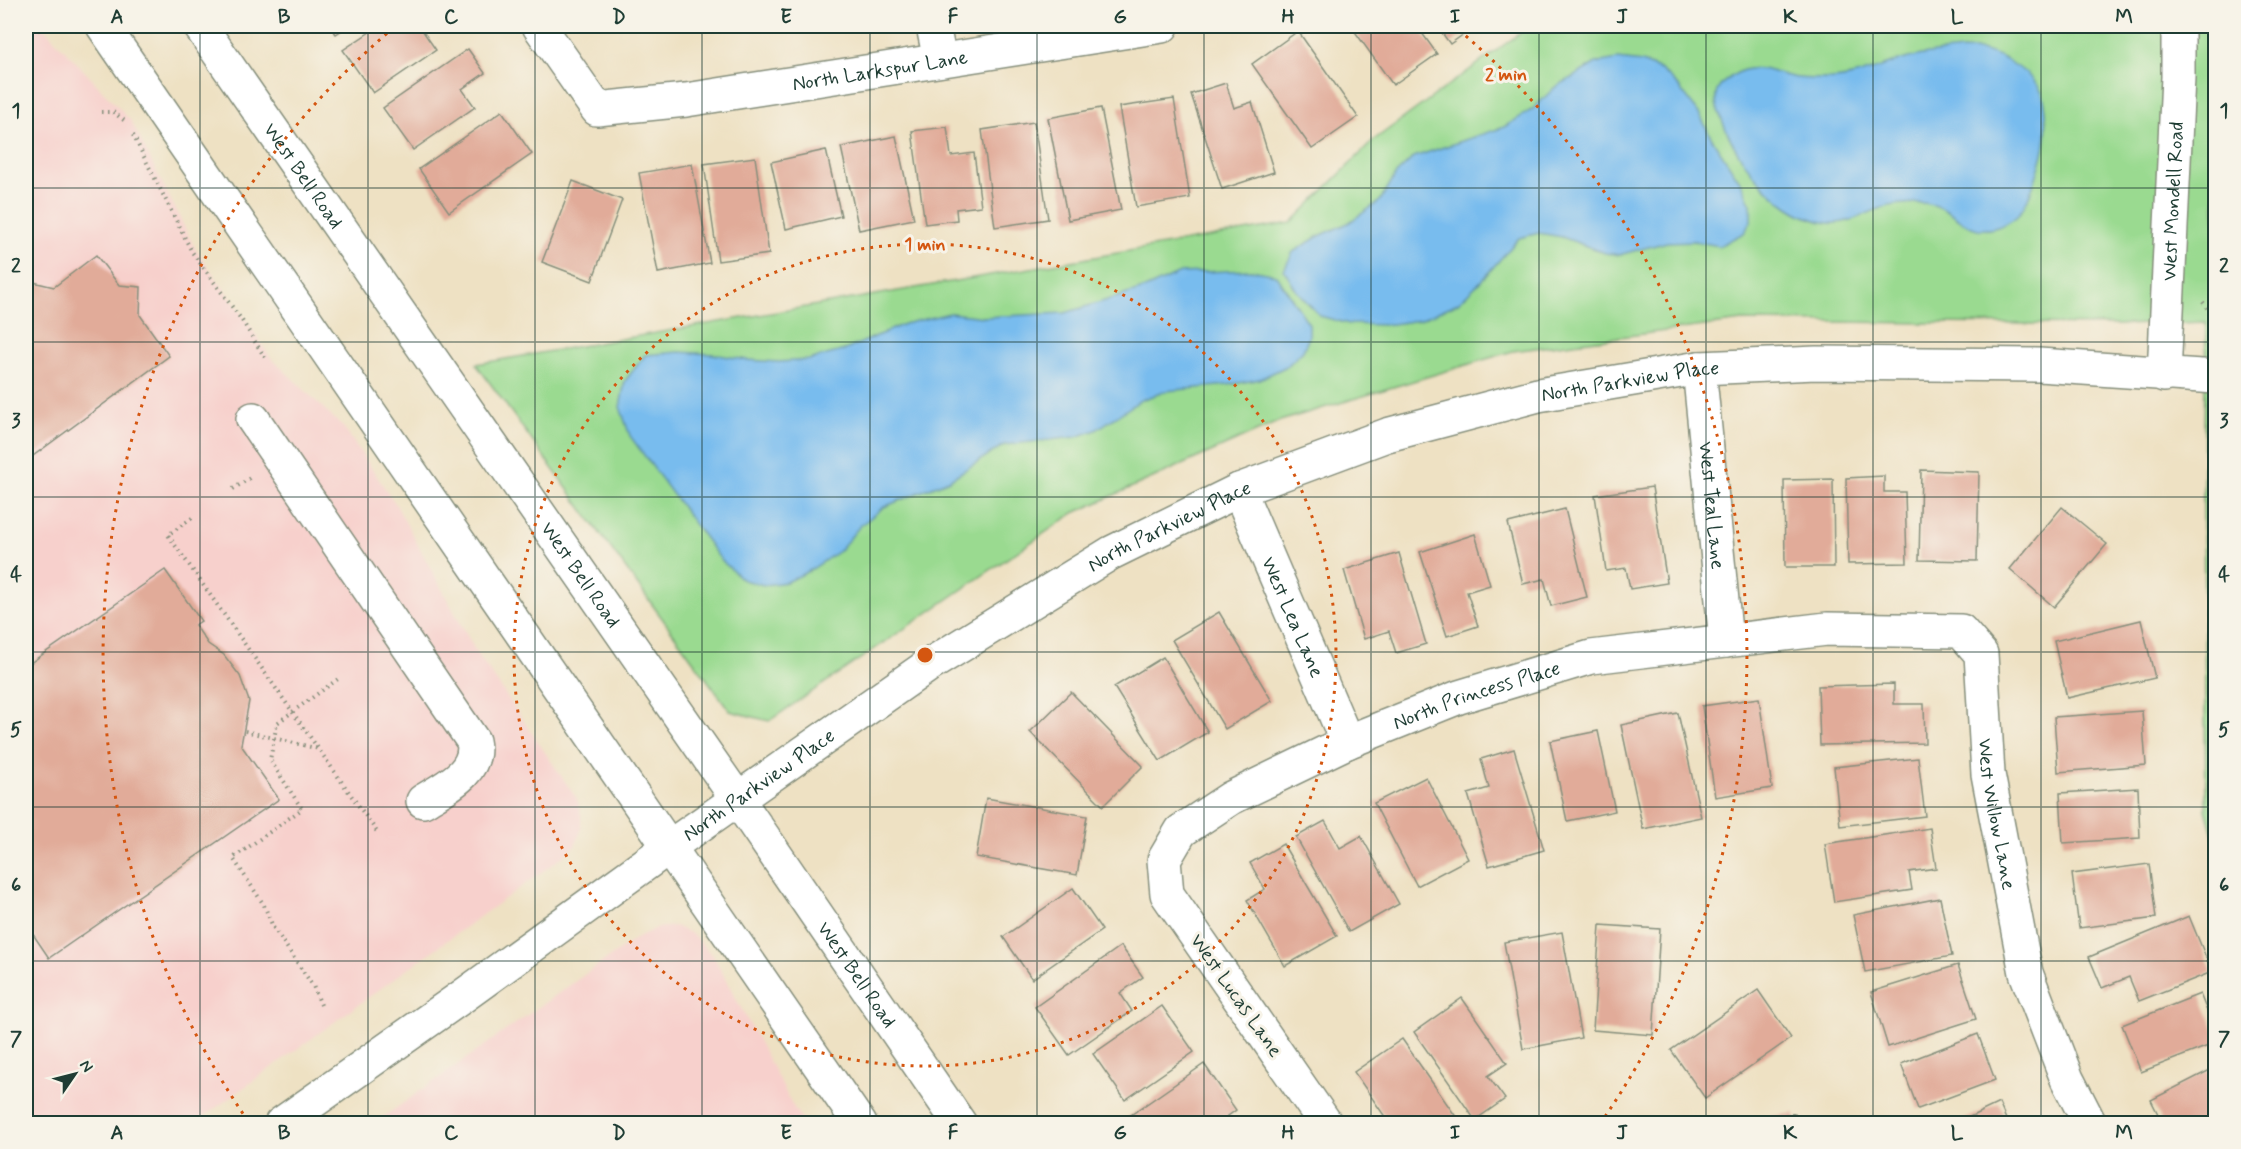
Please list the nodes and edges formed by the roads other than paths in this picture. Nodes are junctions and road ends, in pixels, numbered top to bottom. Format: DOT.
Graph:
graph roads {
  1 [pos="103,26"];
  2 [pos="200,26"];
  3 [pos="539,26"];
  4 [pos="933,26"];
  5 [pos="1162,26"];
  6 [pos="2178,26"];
  7 [pos="940,60"];
  8 [pos="1699,368"];
  9 [pos="2164,375"];
  10 [pos="2216,377"];
  11 [pos="253,419"];
  12 [pos="1239,490"];
  13 [pos="1827,629"];
  14 [pos="1726,641"];
  15 [pos="1347,742"];
  16 [pos="738,800"];
  17 [pos="423,801"];
  18 [pos="669,847"];
  19 [pos="1164,860"];
  20 [pos="281,1124"];
  21 [pos="860,1124"];
  22 [pos="960,1124"];
  23 [pos="1326,1124"];
  24 [pos="2090,1124"];
  1 -- 18 [label="street"];
  2 -- 16 [label="street, West Bell Road"];
  3 -- 7 [label="street, North Larkspur Lane"];
  4 -- 7 [label="street"];
  5 -- 7 [label="street, North Larkspur Lane"];
  6 -- 9 [label="street, West Mondell Road"];
  8 -- 9 [label="street, North Parkview Place"];
  8 -- 12 [label="street, North Parkview Place"];
  8 -- 14 [label="street, West Teal Lane"];
  9 -- 10 [label="street, North Parkview Place"];
  11 -- 17 [label="street"];
  12 -- 15 [label="street, West Lea Lane"];
  12 -- 16 [label="street, North Parkview Place"];
  13 -- 14 [label="street, North Princess Place"];
  13 -- 24 [label="street, West Willow Lane"];
  14 -- 15 [label="street, North Princess Place"];
  15 -- 19 [label="street, North Princess Place"];
  16 -- 18 [label="street, North Parkview Place"];
  16 -- 22 [label="street, West Bell Road"];
  18 -- 20 [label="street, North Parkview Place"];
  18 -- 21 [label="street"];
  19 -- 23 [label="street, West Lucas Lane"];
}
